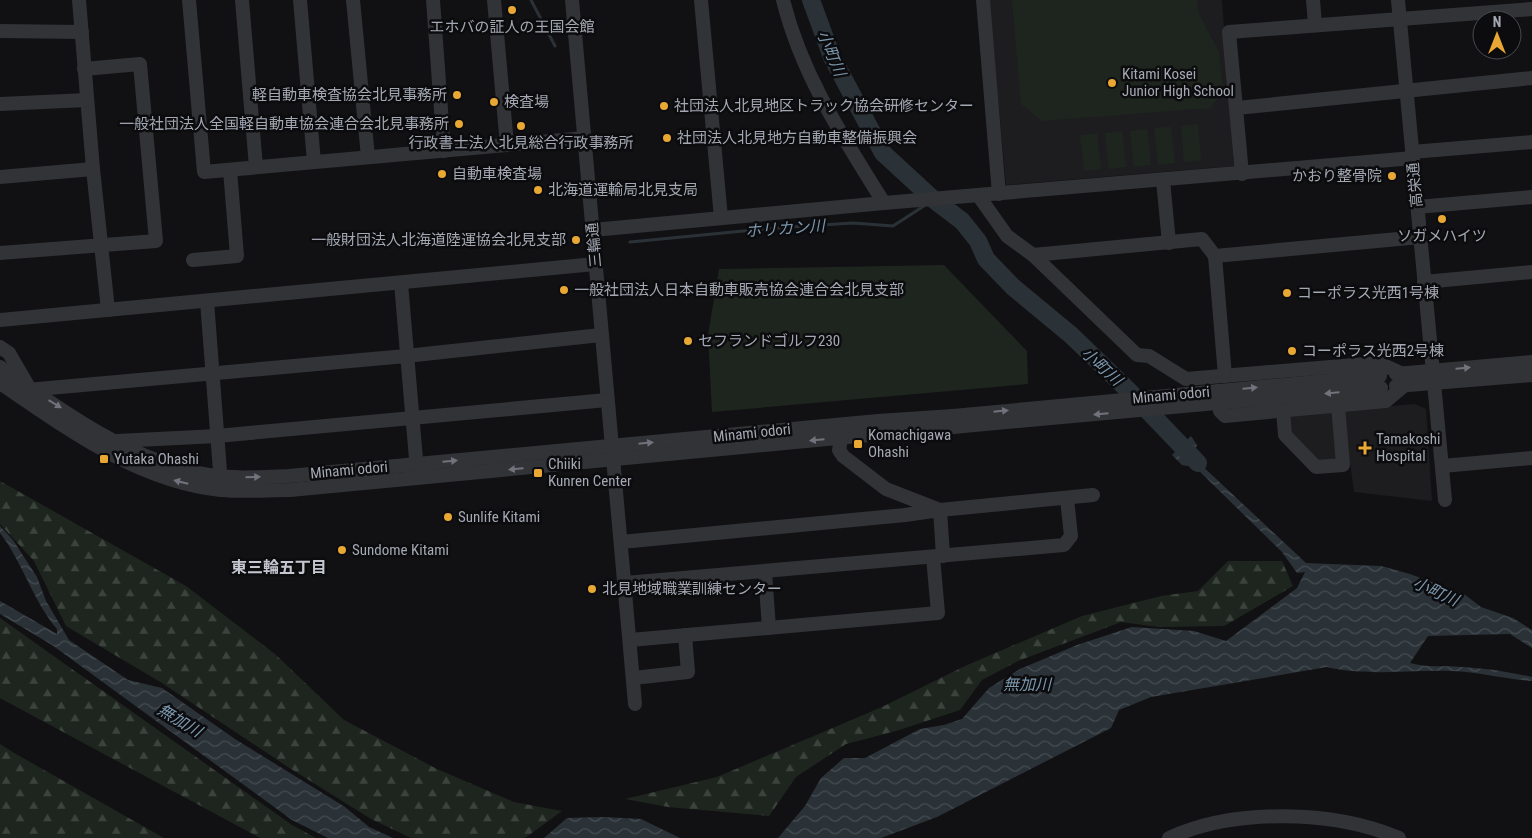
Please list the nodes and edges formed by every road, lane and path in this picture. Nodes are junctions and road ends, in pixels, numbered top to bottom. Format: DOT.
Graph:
graph roads {
  1 [pos="80,0"];
  2 [pos="189,0"];
  3 [pos="242,0"];
  4 [pos="300,0"];
  5 [pos="353,0"];
  6 [pos="433,0"];
  7 [pos="494,0"];
  8 [pos="572,0"];
  9 [pos="701,0"];
  10 [pos="783,0"];
  11 [pos="983,0"];
  12 [pos="1313,0"];
  13 [pos="1398,0"];
  14 [pos="1532,9"];
  15 [pos="1400,18"];
  16 [pos="1315,24"];
  17 [pos="0,31"];
  18 [pos="82,32"];
  19 [pos="84,69"];
  20 [pos="1532,78"];
  21 [pos="1406,90"];
  22 [pos="87,100"];
  23 [pos="0,104"];
  24 [pos="1237,108"];
  25 [pos="584,138"];
  26 [pos="1532,142"];
  27 [pos="507,145"];
  28 [pos="444,150"];
  29 [pos="1413,155"];
  30 [pos="368,157"];
  31 [pos="314,162"];
  32 [pos="256,167"];
  33 [pos="93,169"];
  34 [pos="230,170"];
  35 [pos="1242,174"];
  36 [pos="0,177"];
  37 [pos="1163,180"];
  38 [pos="999,194"];
  39 [pos="973,196"];
  40 [pos="1532,197"];
  41 [pos="890,202"];
  42 [pos="1417,207"];
  43 [pos="721,218"];
  44 [pos="592,230"];
  45 [pos="1420,237"];
  46 [pos="1169,242"];
  47 [pos="102,246"];
  48 [pos="0,253"];
  49 [pos="1033,255"];
  50 [pos="1215,256"];
  51 [pos="193,260"];
  52 [pos="595,264"];
  53 [pos="1532,272"];
  54 [pos="1424,282"];
  55 [pos="401,283"];
  56 [pos="206,301"];
  57 [pos="108,310"];
  58 [pos="0,320"];
  59 [pos="601,335"];
  60 [pos="0,347"];
  61 [pos="406,356"];
  62 [pos="1532,362"];
  63 [pos="0,367"];
  64 [pos="212,373"];
  65 [pos="1532,375"];
  66 [pos="1221,376"];
  67 [pos="1433,377"];
  68 [pos="1404,379"];
  69 [pos="0,383"];
  70 [pos="24,392"];
  71 [pos="607,400"];
  72 [pos="1338,405"];
  73 [pos="1283,411"];
  74 [pos="412,418"];
  75 [pos="843,431"];
  76 [pos="218,436"];
  77 [pos="114,441"];
  78 [pos="612,453"];
  79 [pos="1532,458"];
  80 [pos="1442,466"];
  81 [pos="417,471"];
  82 [pos="221,483"];
  83 [pos="1093,496"];
  84 [pos="1067,498"];
  85 [pos="1445,500"];
  86 [pos="940,510"];
  87 [pos="621,542"];
  88 [pos="938,556"];
  89 [pos="765,572"];
  90 [pos="625,583"];
  91 [pos="769,628"];
  92 [pos="685,635"];
  93 [pos="630,640"];
  94 [pos="633,678"];
  95 [pos="635,704"];
  96 [pos="1169,838"];
  97 [pos="1399,838"];
  1 -- 18 [label="street"];
  2 -- 34 [label="street"];
  3 -- 32 [label="street"];
  4 -- 31 [label="street"];
  5 -- 30 [label="street"];
  6 -- 28 [label="street"];
  7 -- 27 [label="street"];
  8 -- 25 [label="street, 三輪通"];
  9 -- 43 [label="street"];
  10 -- 41 [label="street"];
  11 -- 38 [label="street"];
  12 -- 16 [label="street"];
  13 -- 15 [label="street, 高栄通"];
  14 -- 15 [label="street"];
  15 -- 16 [label="street"];
  15 -- 21 [label="street, 高栄通"];
  16 -- 24 [label="street"];
  17 -- 18 [label="street"];
  18 -- 19 [label="street"];
  19 -- 22 [label="street"];
  19 -- 47 [label="street"];
  20 -- 21 [label="street"];
  21 -- 24 [label="street"];
  21 -- 29 [label="street, 高栄通"];
  22 -- 23 [label="street"];
  22 -- 33 [label="street"];
  24 -- 35 [label="street"];
  25 -- 27 [label="street"];
  25 -- 44 [label="street, 三輪通"];
  26 -- 29 [label="street"];
  27 -- 28 [label="street"];
  28 -- 30 [label="street"];
  29 -- 35 [label="street"];
  29 -- 42 [label="street, 高栄通"];
  30 -- 31 [label="street"];
  31 -- 32 [label="street"];
  32 -- 34 [label="street"];
  33 -- 36 [label="street"];
  33 -- 47 [label="street"];
  34 -- 51 [label="street"];
  35 -- 37 [label="street"];
  37 -- 38 [label="street"];
  37 -- 46 [label="street"];
  38 -- 39 [label="street"];
  39 -- 41 [label="street"];
  39 -- 49 [label="street"];
  40 -- 42 [label="street"];
  41 -- 43 [label="street"];
  42 -- 45 [label="street, 高栄通"];
  43 -- 44 [label="street"];
  44 -- 52 [label="street, 三輪通"];
  45 -- 50 [label="street"];
  45 -- 54 [label="street, 高栄通"];
  46 -- 49 [label="street"];
  46 -- 50 [label="street"];
  47 -- 48 [label="street"];
  47 -- 57 [label="street"];
  49 -- 66 [label="street"];
  50 -- 66 [label="street"];
  52 -- 55 [label="street"];
  52 -- 59 [label="street, 三輪通"];
  53 -- 54 [label="street"];
  54 -- 67 [label="street, 高栄通"];
  55 -- 56 [label="street"];
  55 -- 61 [label="street"];
  56 -- 57 [label="street"];
  56 -- 64 [label="street"];
  57 -- 58 [label="street"];
  59 -- 61 [label="street"];
  59 -- 71 [label="street, 三輪通"];
  60 -- 70 [label="street"];
  61 -- 64 [label="street"];
  61 -- 74 [label="street"];
  67 -- 62 [label="street, Minami odori, one-way"];
  63 -- 70 [label="street, Minami odori"];
  64 -- 70 [label="street"];
  64 -- 76 [label="street"];
  65 -- 67 [label="street, Minami odori"];
  66 -- 68 [label="street"];
  66 -- 73 [label="street"];
  67 -- 68 [label="street, Minami odori"];
  67 -- 80 [label="street, 高栄通"];
  68 -- 72 [label="street"];
  68 -- 75 [label="street, Minami odori, bridge"];
  69 -- 70 [label="street, Minami odori"];
  70 -- 77 [label="street, Minami odori, one-way"];
  82 -- 70 [label="street, Minami odori, one-way"];
  71 -- 74 [label="street"];
  71 -- 78 [label="street, 三輪通"];
  72 -- 73 [label="street"];
  72 -- 73 [label="street"];
  74 -- 76 [label="street"];
  74 -- 81 [label="street"];
  75 -- 78 [label="street, Minami odori"];
  75 -- 86 [label="street"];
  76 -- 77 [label="street"];
  76 -- 82 [label="street"];
  77 -- 82 [label="street, Minami odori"];
  78 -- 81 [label="street, Minami odori"];
  78 -- 87 [label="street, 三輪通"];
  79 -- 80 [label="street"];
  80 -- 85 [label="street, 高栄通"];
  81 -- 82 [label="street, Minami odori"];
  83 -- 84 [label="street"];
  84 -- 86 [label="street"];
  84 -- 88 [label="street"];
  86 -- 87 [label="street"];
  86 -- 88 [label="street"];
  87 -- 90 [label="street, 三輪通"];
  88 -- 89 [label="street"];
  88 -- 91 [label="street"];
  89 -- 90 [label="street"];
  89 -- 91 [label="street"];
  90 -- 93 [label="street, 三輪通"];
  91 -- 92 [label="street"];
  92 -- 93 [label="street"];
  92 -- 94 [label="street"];
  93 -- 94 [label="street, 三輪通"];
  94 -- 95 [label="street, 三輪通"];
  96 -- 97 [label="street"];
}
